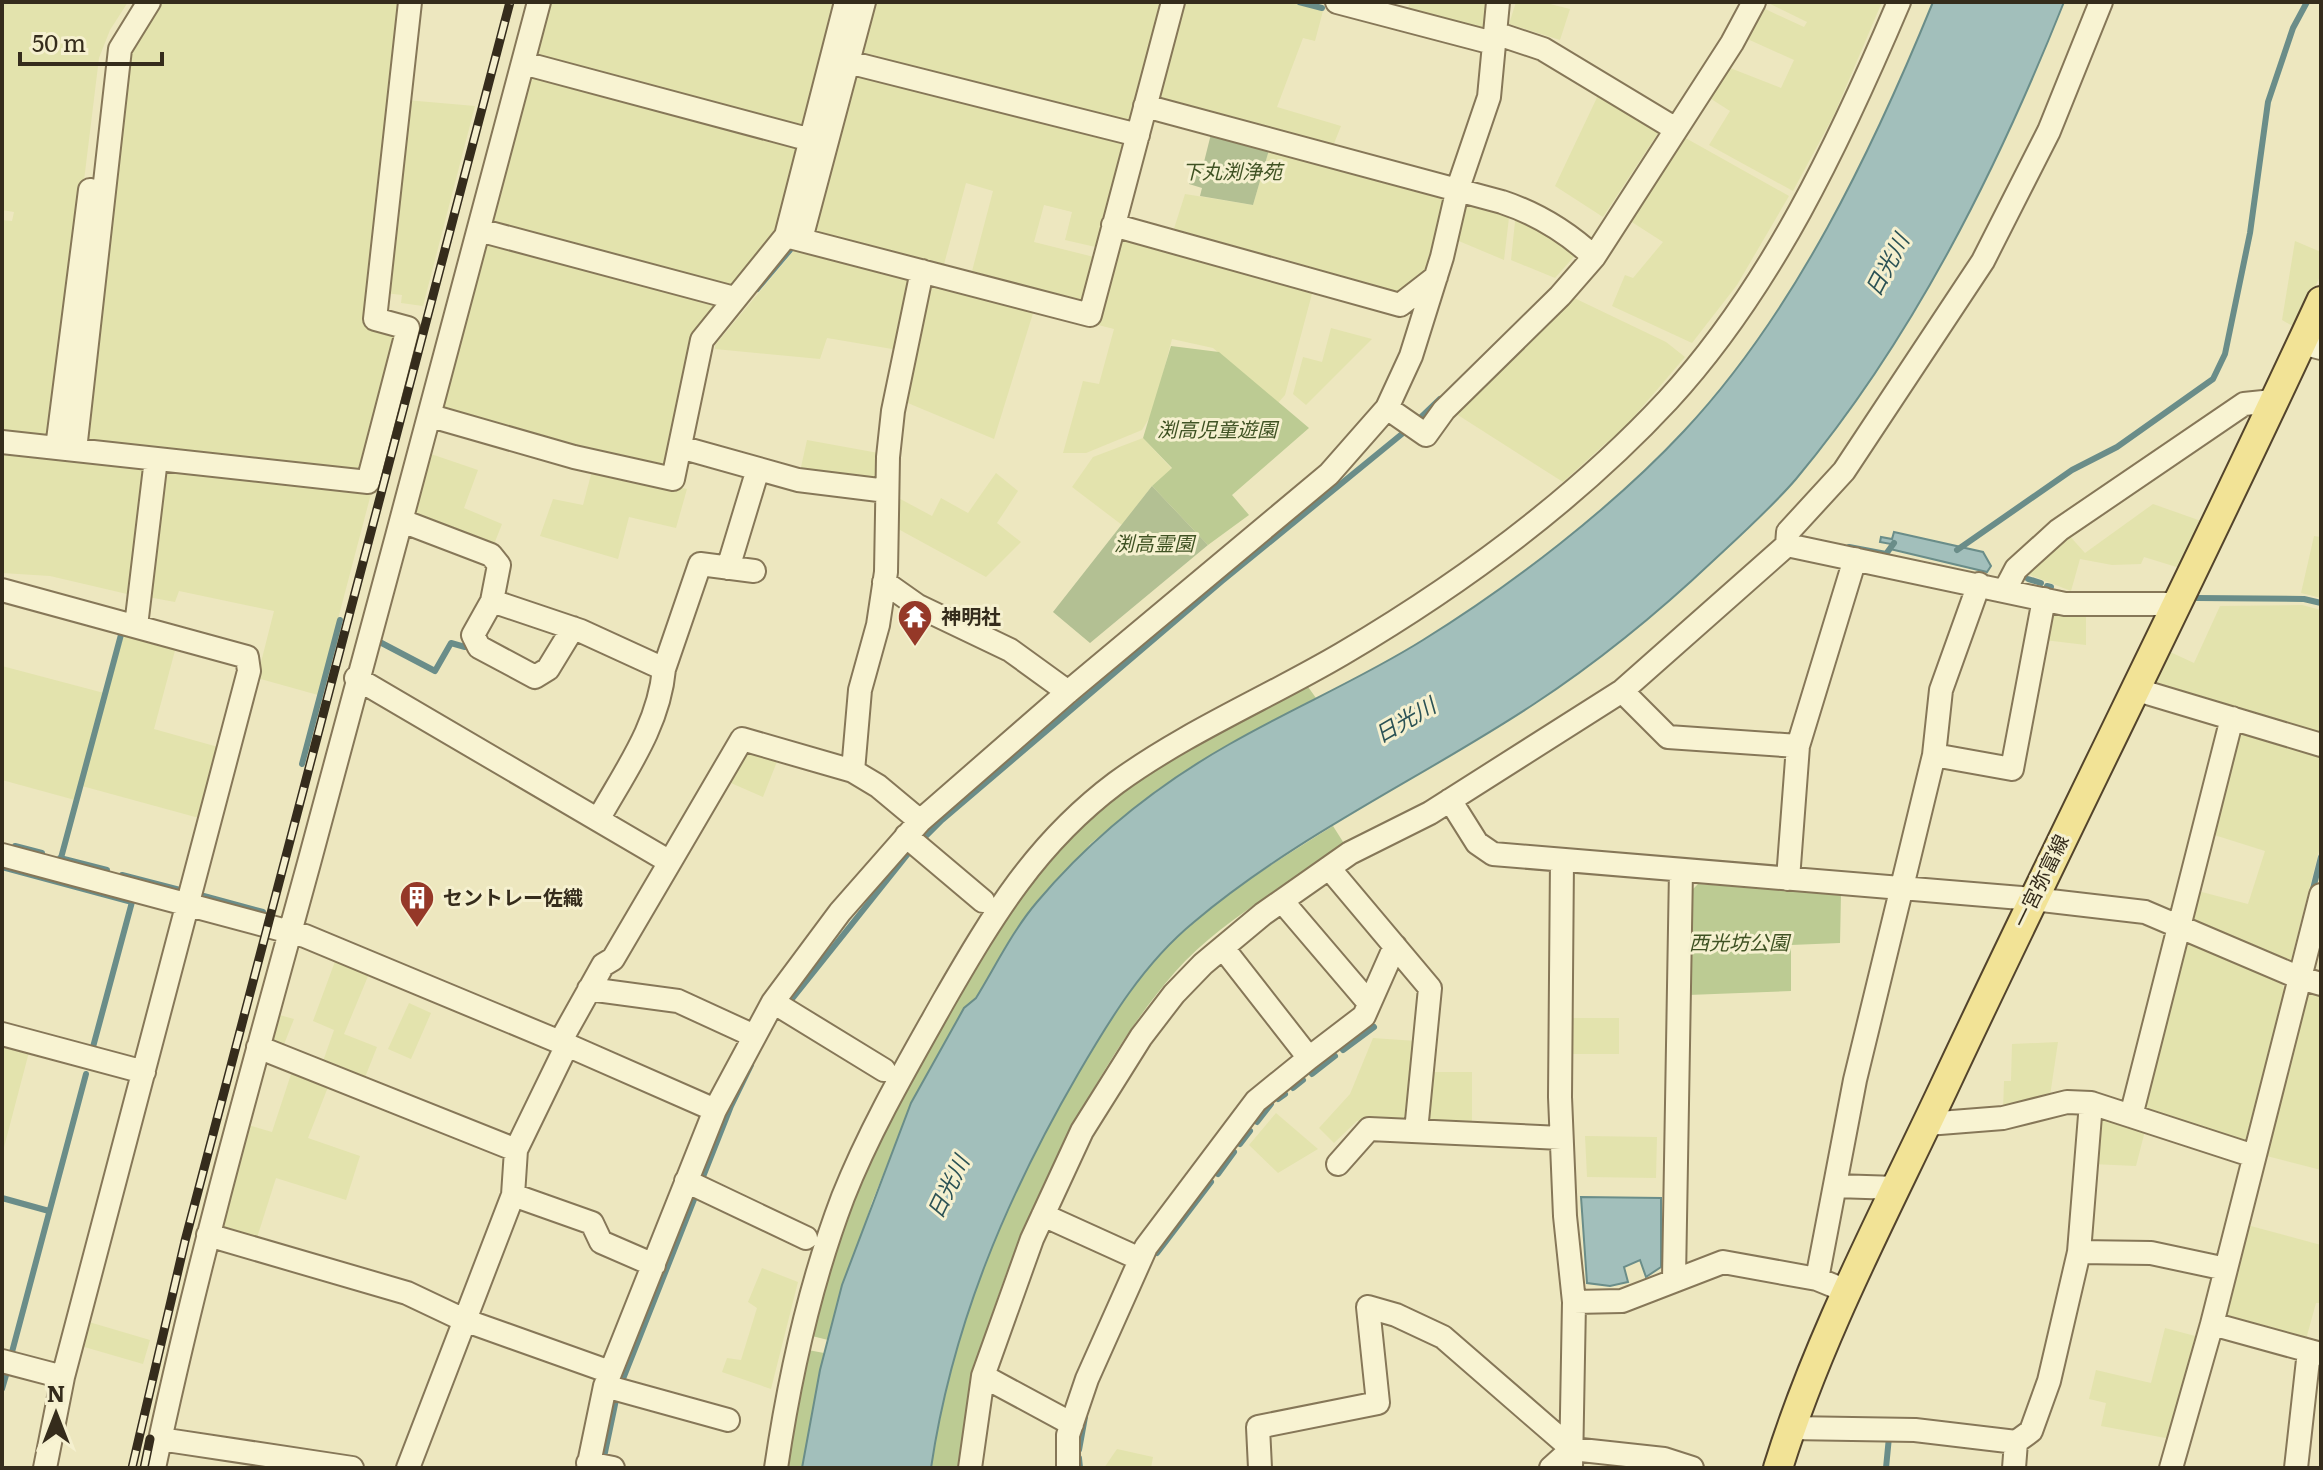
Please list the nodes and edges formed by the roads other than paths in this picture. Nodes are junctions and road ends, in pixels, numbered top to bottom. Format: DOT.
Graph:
graph roads {
  1 [pos="149,2"];
  2 [pos="410,2"];
  3 [pos="539,2"];
  4 [pos="846,2"];
  5 [pos="864,2"];
  6 [pos="1173,2"];
  7 [pos="1337,2"];
  8 [pos="1498,2"];
  9 [pos="1754,2"];
  10 [pos="1899,2"];
  11 [pos="2101,2"];
  12 [pos="1494,38"];
  13 [pos="840,60"];
  14 [pos="523,63"];
  15 [pos="1145,106"];
  16 [pos="1668,124"];
  17 [pos="1138,135"];
  18 [pos="811,140"];
  19 [pos="1458,188"];
  20 [pos="1113,225"];
  21 [pos="479,230"];
  22 [pos="794,238"];
  23 [pos="1588,252"];
  24 [pos="922,271"];
  25 [pos="1436,277"];
  26 [pos="734,298"];
  27 [pos="2321,301"];
  28 [pos="2311,345"];
  29 [pos="2273,401"];
  30 [pos="1394,412"];
  31 [pos="431,416"];
  32 [pos="2,442"];
  33 [pos="680,447"];
  34 [pos="66,449"];
  35 [pos="156,459"];
  36 [pos="758,469"];
  37 [pos="887,491"];
  38 [pos="402,521"];
  39 [pos="1787,545"];
  40 [pos="1855,559"];
  41 [pos="728,568"];
  42 [pos="754,571"];
  43 [pos="884,582"];
  44 [pos="1979,584"];
  45 [pos="2,590"];
  46 [pos="2005,590"];
  47 [pos="2044,599"];
  48 [pos="492,601"];
  49 [pos="2175,604"];
  50 [pos="136,626"];
  51 [pos="573,628"];
  52 [pos="664,669"];
  53 [pos="356,678"];
  54 [pos="2134,689"];
  55 [pos="1622,691"];
  56 [pos="1068,692"];
  57 [pos="2232,718"];
  58 [pos="2321,745"];
  59 [pos="1798,746"];
  60 [pos="1934,755"];
  61 [pos="853,771"];
  62 [pos="1450,800"];
  63 [pos="599,818"];
  64 [pos="916,838"];
  65 [pos="2,855"];
  66 [pos="1562,860"];
  67 [pos="670,862"];
  68 [pos="1329,868"];
  69 [pos="1681,870"];
  70 [pos="1788,879"];
  71 [pos="1903,889"];
  72 [pos="2321,895"];
  73 [pos="2033,899"];
  74 [pos="983,901"];
  75 [pos="1282,901"];
  76 [pos="188,905"];
  77 [pos="2179,926"];
  78 [pos="290,932"];
  79 [pos="1395,946"];
  80 [pos="1223,948"];
  81 [pos="2310,981"];
  82 [pos="589,989"];
  83 [pos="1369,1003"];
  84 [pos="781,1006"];
  85 [pos="2,1034"];
  86 [pos="752,1035"];
  87 [pos="563,1043"];
  88 [pos="258,1047"];
  89 [pos="1309,1058"];
  90 [pos="884,1070"];
  91 [pos="144,1072"];
  92 [pos="2091,1103"];
  93 [pos="715,1110"];
  94 [pos="2131,1116"];
  95 [pos="1927,1124"];
  96 [pos="1416,1131"];
  97 [pos="1561,1138"];
  98 [pos="516,1150"];
  99 [pos="2254,1156"];
  100 [pos="1338,1164"];
  101 [pos="697,1186"];
  102 [pos="1835,1186"];
  103 [pos="1897,1188"];
  104 [pos="513,1195"];
  105 [pos="1043,1215"];
  106 [pos="208,1235"];
  107 [pos="806,1238"];
  108 [pos="2079,1252"];
  109 [pos="1140,1259"];
  110 [pos="654,1265"];
  111 [pos="2226,1269"];
  112 [pos="1674,1279"];
  113 [pos="1817,1279"];
  114 [pos="1849,1292"];
  115 [pos="1574,1302"];
  116 [pos="464,1320"];
  117 [pos="2212,1324"];
  118 [pos="2315,1352"];
  119 [pos="2,1361"];
  120 [pos="983,1376"];
  121 [pos="63,1377"];
  122 [pos="614,1385"];
  123 [pos="728,1420"];
  124 [pos="1072,1424"];
  125 [pos="1790,1428"];
  126 [pos="160,1439"];
  127 [pos="2016,1442"];
  128 [pos="1572,1459"];
  129 [pos="1644,1462"];
  130 [pos="599,1466"];
  131 [pos="45,1468"];
  132 [pos="154,1468"];
  133 [pos="352,1468"];
  134 [pos="408,1468"];
  135 [pos="776,1468"];
  136 [pos="970,1468"];
  137 [pos="1068,1468"];
  138 [pos="1260,1468"];
  139 [pos="1551,1468"];
  140 [pos="1692,1468"];
  141 [pos="1778,1468"];
  142 [pos="2014,1468"];
  143 [pos="2171,1468"];
  144 [pos="2296,1468"];
  1 -- 34 [label="street"];
  2 -- 35 [label="street"];
  3 -- 14 [label="street"];
  4 -- 13 [label="street"];
  5 -- 13 [label="street"];
  6 -- 15 [label="street"];
  7 -- 12 [label="street"];
  8 -- 12 [label="street"];
  9 -- 23 [label="street"];
  10 -- 135 [label="street"];
  11 -- 39 [label="street"];
  12 -- 16 [label="street"];
  12 -- 19 [label="street"];
  13 -- 17 [label="street"];
  13 -- 18 [label="street"];
  13 -- 22 [label="street"];
  14 -- 18 [label="street"];
  14 -- 21 [label="street"];
  15 -- 17 [label="street"];
  15 -- 19 [label="street"];
  17 -- 20 [label="street"];
  18 -- 22 [label="street"];
  19 -- 23 [label="street"];
  19 -- 25 [label="street"];
  20 -- 24 [label="street"];
  20 -- 25 [label="street"];
  21 -- 26 [label="street"];
  21 -- 31 [label="street"];
  22 -- 24 [label="street"];
  22 -- 26 [label="street"];
  23 -- 30 [label="street"];
  24 -- 37 [label="street"];
  25 -- 30 [label="street"];
  26 -- 33 [label="street"];
  27 -- 28 [label="main road, 一宮弥富線"];
  28 -- 29 [label="main road, 一宮弥富線"];
  29 -- 46 [label="street"];
  29 -- 49 [label="main road, 一宮弥富線"];
  30 -- 56 [label="street"];
  31 -- 33 [label="street"];
  31 -- 38 [label="street"];
  32 -- 34 [label="street"];
  33 -- 36 [label="street"];
  34 -- 35 [label="street"];
  35 -- 50 [label="street"];
  36 -- 37 [label="street"];
  36 -- 41 [label="street"];
  37 -- 43 [label="street"];
  38 -- 48 [label="street"];
  38 -- 53 [label="street"];
  39 -- 40 [label="street"];
  39 -- 55 [label="street"];
  40 -- 44 [label="street"];
  40 -- 59 [label="street"];
  41 -- 42 [label="street"];
  41 -- 52 [label="street"];
  43 -- 56 [label="street"];
  43 -- 61 [label="street"];
  44 -- 46 [label="street"];
  44 -- 60 [label="street"];
  45 -- 50 [label="street"];
  46 -- 47 [label="street"];
  47 -- 49 [label="street"];
  47 -- 60 [label="street"];
  48 -- 51 [label="street"];
  48 -- 51 [label="street"];
  49 -- 54 [label="main road, 一宮弥富線"];
  50 -- 76 [label="street"];
  51 -- 52 [label="street"];
  52 -- 63 [label="street"];
  53 -- 63 [label="street"];
  53 -- 78 [label="street"];
  54 -- 57 [label="street"];
  54 -- 73 [label="main road, 一宮弥富線"];
  55 -- 59 [label="street"];
  55 -- 62 [label="street"];
  56 -- 64 [label="street"];
  57 -- 58 [label="street"];
  57 -- 77 [label="street"];
  59 -- 70 [label="street"];
  60 -- 71 [label="street"];
  61 -- 64 [label="street"];
  61 -- 67 [label="street"];
  62 -- 66 [label="street"];
  62 -- 68 [label="street"];
  63 -- 67 [label="street"];
  64 -- 74 [label="street"];
  64 -- 84 [label="street"];
  65 -- 76 [label="street"];
  66 -- 69 [label="street"];
  66 -- 97 [label="street"];
  67 -- 82 [label="street"];
  68 -- 75 [label="street"];
  68 -- 79 [label="street"];
  69 -- 70 [label="street"];
  69 -- 112 [label="street"];
  70 -- 71 [label="street"];
  71 -- 73 [label="street"];
  71 -- 102 [label="street"];
  72 -- 81 [label="street"];
  73 -- 77 [label="street"];
  73 -- 95 [label="main road, 一宮弥富線"];
  75 -- 80 [label="street"];
  75 -- 83 [label="street"];
  76 -- 78 [label="street"];
  76 -- 91 [label="street"];
  77 -- 81 [label="street"];
  77 -- 94 [label="street"];
  78 -- 87 [label="street"];
  78 -- 88 [label="street"];
  79 -- 83 [label="street"];
  79 -- 96 [label="street"];
  80 -- 89 [label="street"];
  80 -- 105 [label="street"];
  81 -- 99 [label="street"];
  82 -- 86 [label="street"];
  82 -- 87 [label="street"];
  83 -- 89 [label="street"];
  84 -- 86 [label="street"];
  84 -- 90 [label="street"];
  85 -- 91 [label="street"];
  86 -- 93 [label="street"];
  87 -- 93 [label="street"];
  87 -- 98 [label="street"];
  88 -- 98 [label="street"];
  88 -- 106 [label="street"];
  89 -- 109 [label="street"];
  91 -- 121 [label="street"];
  92 -- 94 [label="street"];
  92 -- 95 [label="street"];
  92 -- 108 [label="street"];
  93 -- 101 [label="street"];
  94 -- 99 [label="street"];
  95 -- 103 [label="main road, 一宮弥富線"];
  96 -- 97 [label="street"];
  96 -- 100 [label="street"];
  97 -- 115 [label="street"];
  98 -- 104 [label="street"];
  99 -- 111 [label="street"];
  101 -- 107 [label="street"];
  101 -- 110 [label="street"];
  102 -- 103 [label="street"];
  102 -- 113 [label="street"];
  103 -- 114 [label="main road, 一宮弥富線"];
  104 -- 110 [label="street"];
  104 -- 116 [label="street"];
  105 -- 109 [label="street"];
  105 -- 120 [label="street"];
  106 -- 116 [label="street"];
  106 -- 126 [label="street"];
  108 -- 111 [label="street"];
  108 -- 127 [label="street"];
  109 -- 124 [label="street"];
  110 -- 122 [label="street"];
  111 -- 117 [label="street"];
  112 -- 113 [label="street"];
  112 -- 115 [label="street"];
  113 -- 114 [label="street"];
  114 -- 125 [label="main road, 一宮弥富線"];
  115 -- 128 [label="street"];
  116 -- 122 [label="street"];
  116 -- 134 [label="street"];
  117 -- 118 [label="street"];
  117 -- 143 [label="street"];
  118 -- 144 [label="street"];
  119 -- 121 [label="street"];
  120 -- 124 [label="street"];
  120 -- 136 [label="street"];
  121 -- 131 [label="street"];
  122 -- 123 [label="street"];
  122 -- 130 [label="street"];
  124 -- 137 [label="street"];
  125 -- 127 [label="street"];
  125 -- 141 [label="main road, 一宮弥富線"];
  126 -- 132 [label="street"];
  126 -- 133 [label="street"];
  127 -- 142 [label="street"];
  128 -- 129 [label="street"];
  128 -- 138 [label="street"];
  128 -- 139 [label="street"];
  129 -- 140 [label="street"];
}
